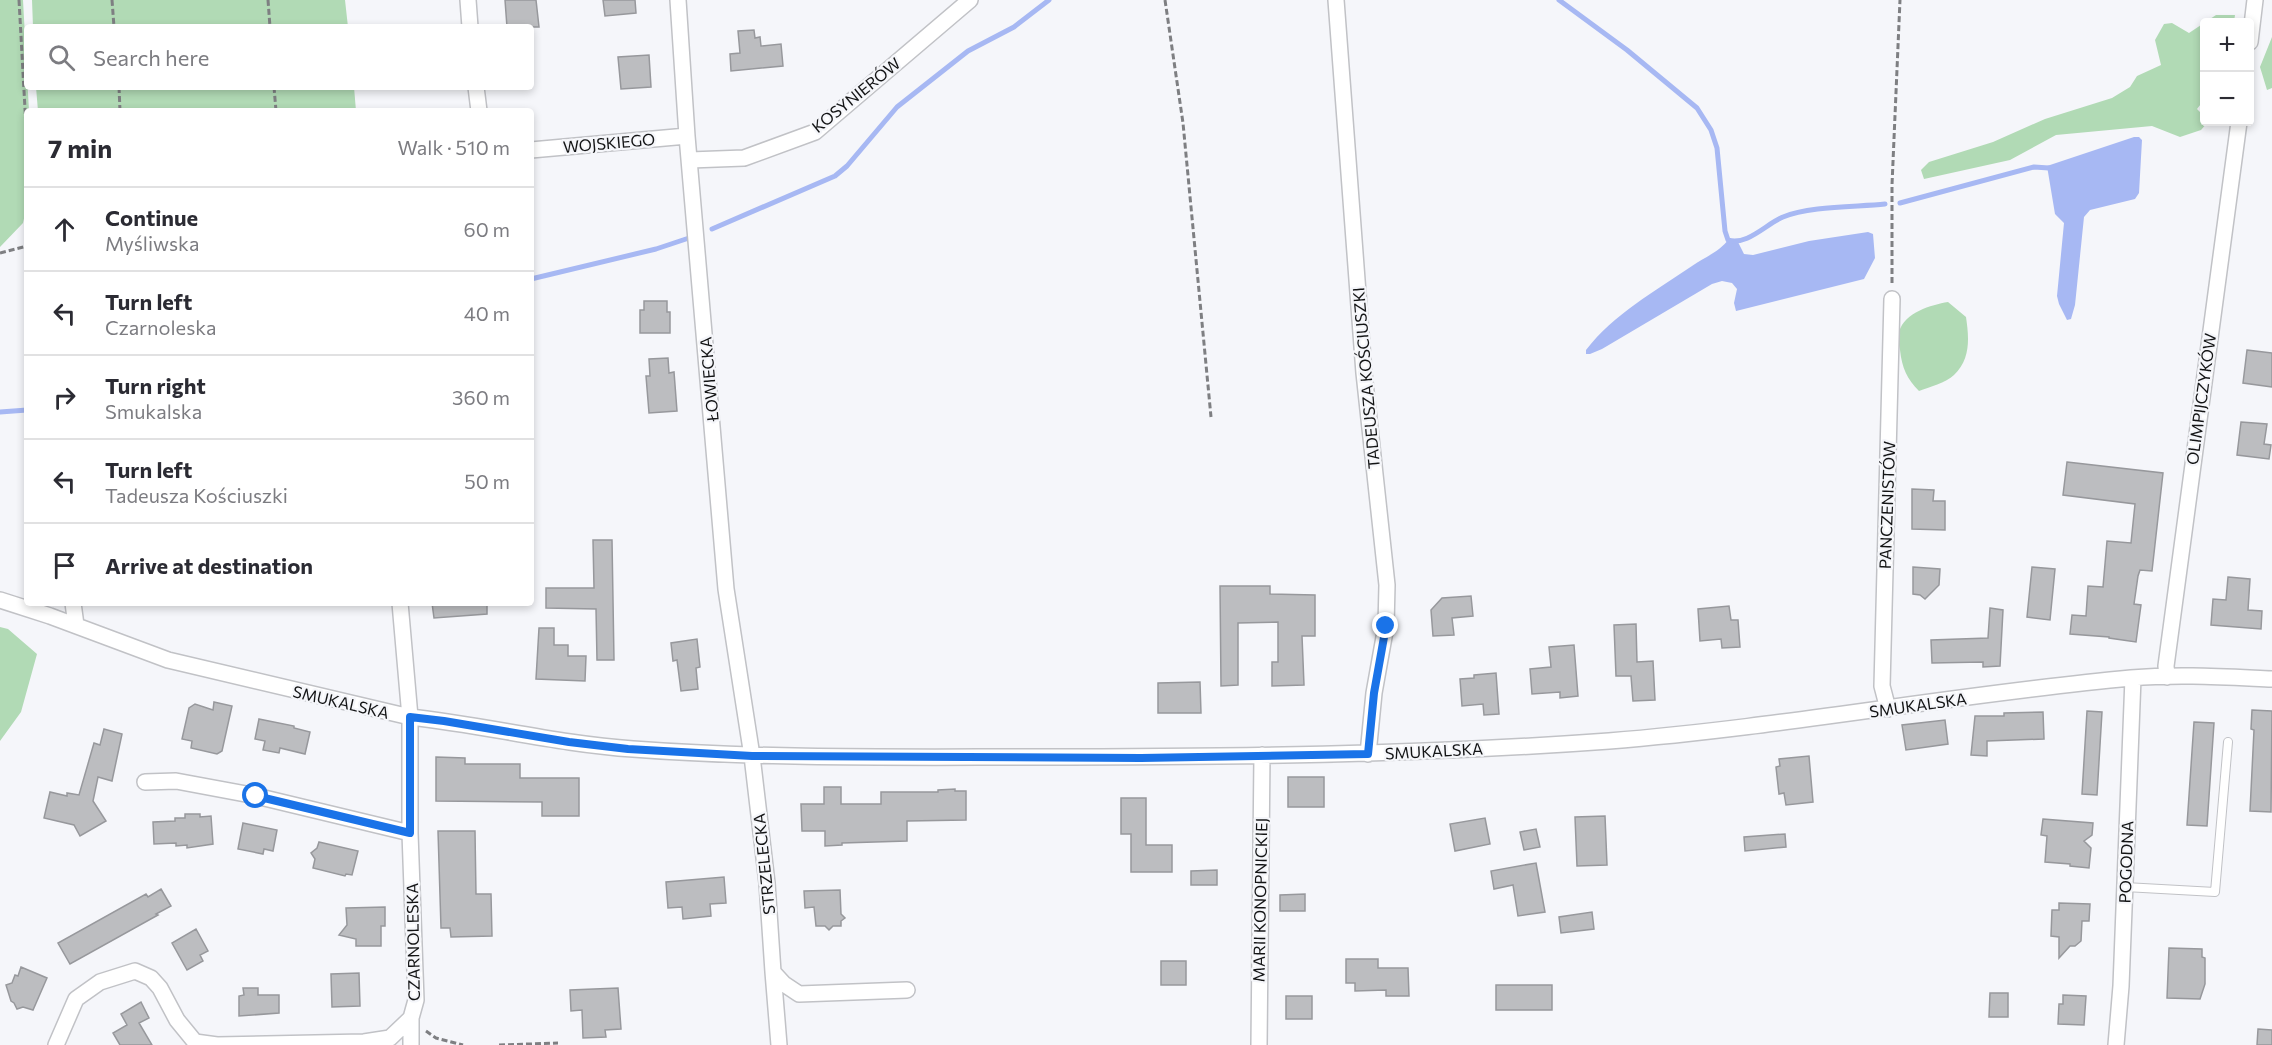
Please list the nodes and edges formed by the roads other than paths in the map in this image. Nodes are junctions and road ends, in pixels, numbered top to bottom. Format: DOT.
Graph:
graph roads {
  1 [pos="468,0"];
  2 [pos="678,0"];
  3 [pos="970,0"];
  4 [pos="1336,0"];
  5 [pos="2255,0"];
  6 [pos="2253,18"];
  7 [pos="470,24"];
  8 [pos="476,90"];
  9 [pos="479,108"];
  10 [pos="2238,126"];
  11 [pos="687,136"];
  12 [pos="534,150"];
  13 [pos="690,160"];
  14 [pos="1892,299"];
  15 [pos="0,600"];
  16 [pos="73,606"];
  17 [pos="400,606"];
  18 [pos="76,626"];
  19 [pos="2167,677"];
  20 [pos="2133,678"];
  21 [pos="2272,679"];
  22 [pos="1888,709"];
  23 [pos="410,717"];
  24 [pos="2228,742"];
  25 [pos="1368,754"];
  26 [pos="1262,755"];
  27 [pos="752,756"];
  28 [pos="145,782"];
  29 [pos="410,833"];
  30 [pos="2125,887"];
  31 [pos="773,972"];
  32 [pos="908,990"];
  33 [pos="411,1018"];
  34 [pos="56,1045"];
  35 [pos="411,1045"];
  36 [pos="779,1045"];
  37 [pos="1259,1045"];
  38 [pos="2116,1045"];
  1 -- 7 [label="street"];
  2 -- 11 [label="street, ŁOWIECKA"];
  3 -- 13 [label="street, KOSYNIERÓW"];
  4 -- 25 [label="street, TADEUSZA KOŚCIUSZKI"];
  5 -- 6 [label="street"];
  8 -- 9 [label="street"];
  10 -- 19 [label="street, OLIMPIJCZYKÓW"];
  11 -- 12 [label="street, WOJSKIEGO"];
  11 -- 13 [label="street, ŁOWIECKA"];
  13 -- 27 [label="street, ŁOWIECKA"];
  14 -- 22 [label="street, PANCZENISTÓW"];
  15 -- 18 [label="street, SMUKALSKA"];
  16 -- 18 [label="street"];
  17 -- 23 [label="street, CZARNOLESKA"];
  18 -- 23 [label="street, SMUKALSKA"];
  19 -- 20 [label="street, SMUKALSKA"];
  19 -- 21 [label="street, SMUKALSKA"];
  20 -- 22 [label="street, SMUKALSKA"];
  20 -- 30 [label="street, POGODNA"];
  22 -- 25 [label="street, SMUKALSKA"];
  23 -- 27 [label="street, SMUKALSKA"];
  23 -- 29 [label="street, CZARNOLESKA"];
  24 -- 30 [label="lane"];
  25 -- 26 [label="street, SMUKALSKA"];
  26 -- 27 [label="street, SMUKALSKA"];
  26 -- 37 [label="street, MARII KONOPNICKIEJ"];
  27 -- 31 [label="street, STRZELECKA"];
  28 -- 29 [label="street"];
  29 -- 33 [label="street, CZARNOLESKA"];
  30 -- 38 [label="street, POGODNA"];
  31 -- 32 [label="street"];
  31 -- 36 [label="street, STRZELECKA"];
  33 -- 34 [label="street, CZARNOLESKA"];
  33 -- 35 [label="street"];
}
